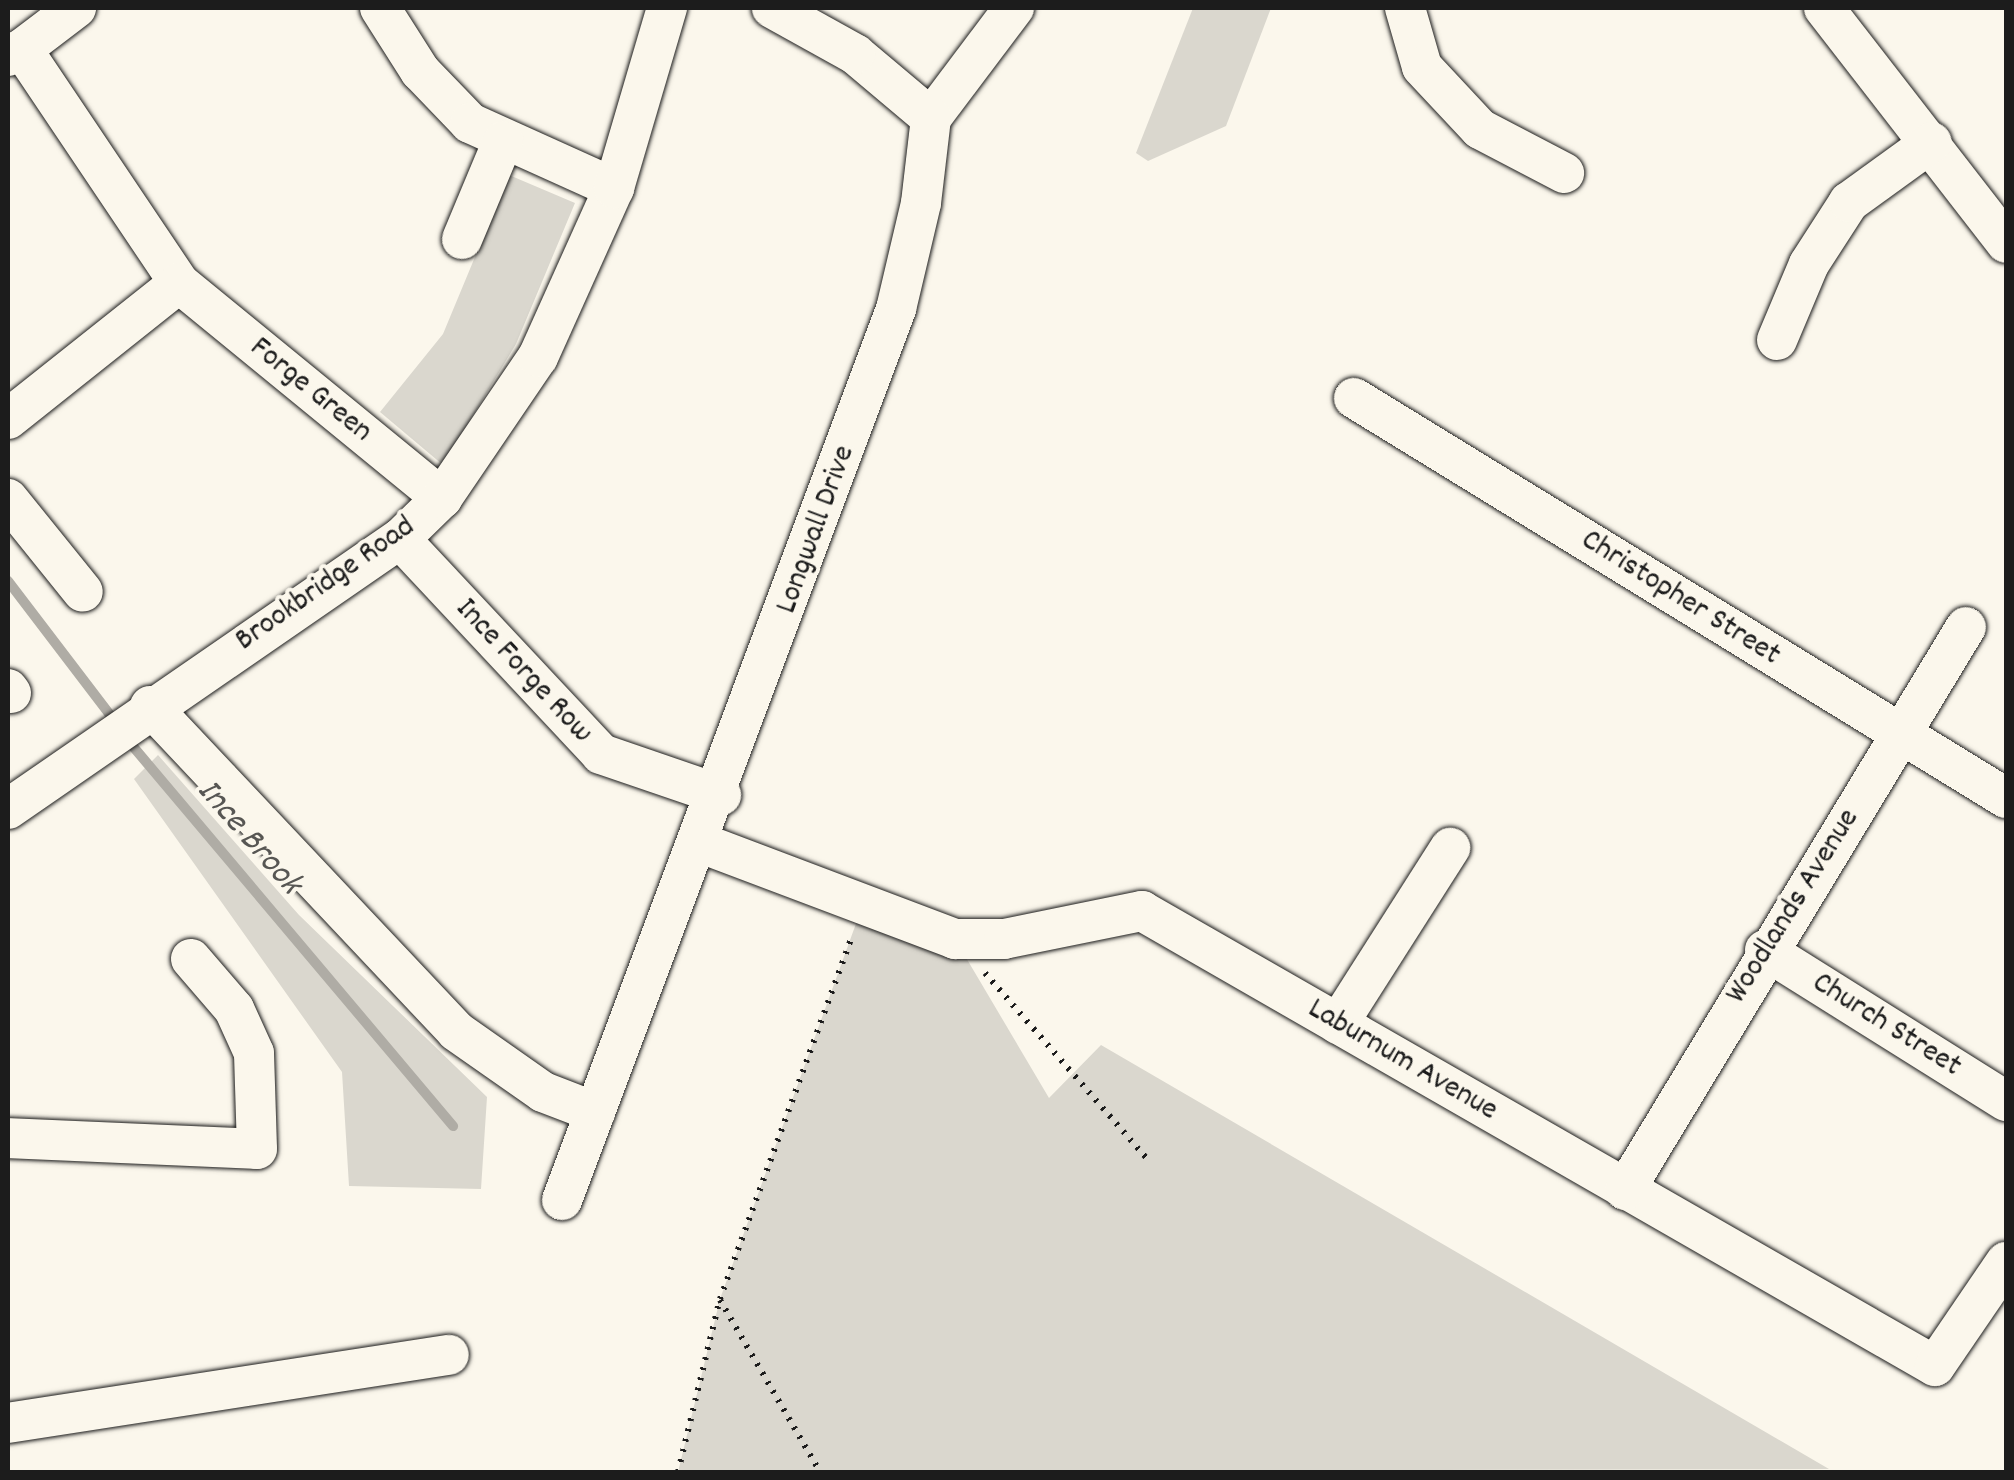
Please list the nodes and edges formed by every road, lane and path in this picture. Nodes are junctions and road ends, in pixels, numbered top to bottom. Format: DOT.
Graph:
graph roads {
  1 [pos="76,8"];
  2 [pos="380,8"];
  3 [pos="666,8"];
  4 [pos="772,8"];
  5 [pos="1014,8"];
  6 [pos="1405,8"];
  7 [pos="1824,8"];
  8 [pos="15,52"];
  9 [pos="931,118"];
  10 [pos="503,141"];
  11 [pos="1932,142"];
  12 [pos="1564,173"];
  13 [pos="614,188"];
  14 [pos="462,238"];
  15 [pos="2006,244"];
  16 [pos="179,284"];
  17 [pos="1777,340"];
  18 [pos="1354,398"];
  19 [pos="8,419"];
  20 [pos="442,498"];
  21 [pos="8,499"];
  22 [pos="400,539"];
  23 [pos="83,592"];
  24 [pos="1966,626"];
  25 [pos="143,712"];
  26 [pos="1901,734"];
  27 [pos="721,795"];
  28 [pos="2006,798"];
  29 [pos="8,809"];
  30 [pos="701,843"];
  31 [pos="1450,848"];
  32 [pos="850,903"];
  33 [pos="955,939"];
  34 [pos="1765,950"];
  35 [pos="191,959"];
  36 [pos="1338,1024"];
  37 [pos="2006,1101"];
  38 [pos="595,1112"];
  39 [pos="8,1138"];
  40 [pos="1148,1158"];
  41 [pos="1624,1190"];
  42 [pos="562,1200"];
  43 [pos="2006,1262"];
  44 [pos="720,1299"];
  45 [pos="449,1354"];
  46 [pos="8,1422"];
  47 [pos="678,1472"];
  48 [pos="820,1472"];
  1 -- 8 [label="street"];
  2 -- 10 [label="street"];
  3 -- 13 [label="street, Brookbridge Road"];
  4 -- 9 [label="street"];
  5 -- 9 [label="street"];
  6 -- 12 [label="street"];
  7 -- 11 [label="street"];
  8 -- 16 [label="street, Forge Green"];
  9 -- 27 [label="street, Longwall Drive"];
  10 -- 13 [label="street"];
  10 -- 14 [label="street"];
  11 -- 15 [label="street"];
  11 -- 17 [label="street"];
  13 -- 20 [label="street, Brookbridge Road"];
  16 -- 19 [label="street"];
  16 -- 20 [label="street, Forge Green"];
  18 -- 26 [label="street, Christopher Street"];
  20 -- 22 [label="street, Brookbridge Road"];
  21 -- 23 [label="street"];
  22 -- 25 [label="street, Brookbridge Road"];
  22 -- 27 [label="street, Ince Forge Row"];
  24 -- 26 [label="street, Woodlands Avenue"];
  25 -- 29 [label="street, Brookbridge Road"];
  25 -- 38 [label="street"];
  26 -- 28 [label="street, Christopher Street"];
  26 -- 34 [label="street, Woodlands Avenue"];
  27 -- 30 [label="street, Longwall Drive"];
  30 -- 32 [label="street, Laburnum Avenue"];
  30 -- 38 [label="street, Longwall Drive"];
  31 -- 36 [label="street"];
  32 -- 33 [label="street, Laburnum Avenue"];
  32 -- 44 [label="path"];
  33 -- 36 [label="street, Laburnum Avenue"];
  33 -- 40 [label="path"];
  34 -- 37 [label="street, Church Street"];
  34 -- 41 [label="street, Woodlands Avenue"];
  35 -- 39 [label="street"];
  36 -- 41 [label="street, Laburnum Avenue"];
  38 -- 42 [label="street, Longwall Drive"];
  41 -- 43 [label="street, Laburnum Avenue"];
  44 -- 47 [label="path"];
  44 -- 48 [label="path"];
  45 -- 46 [label="street"];
}
